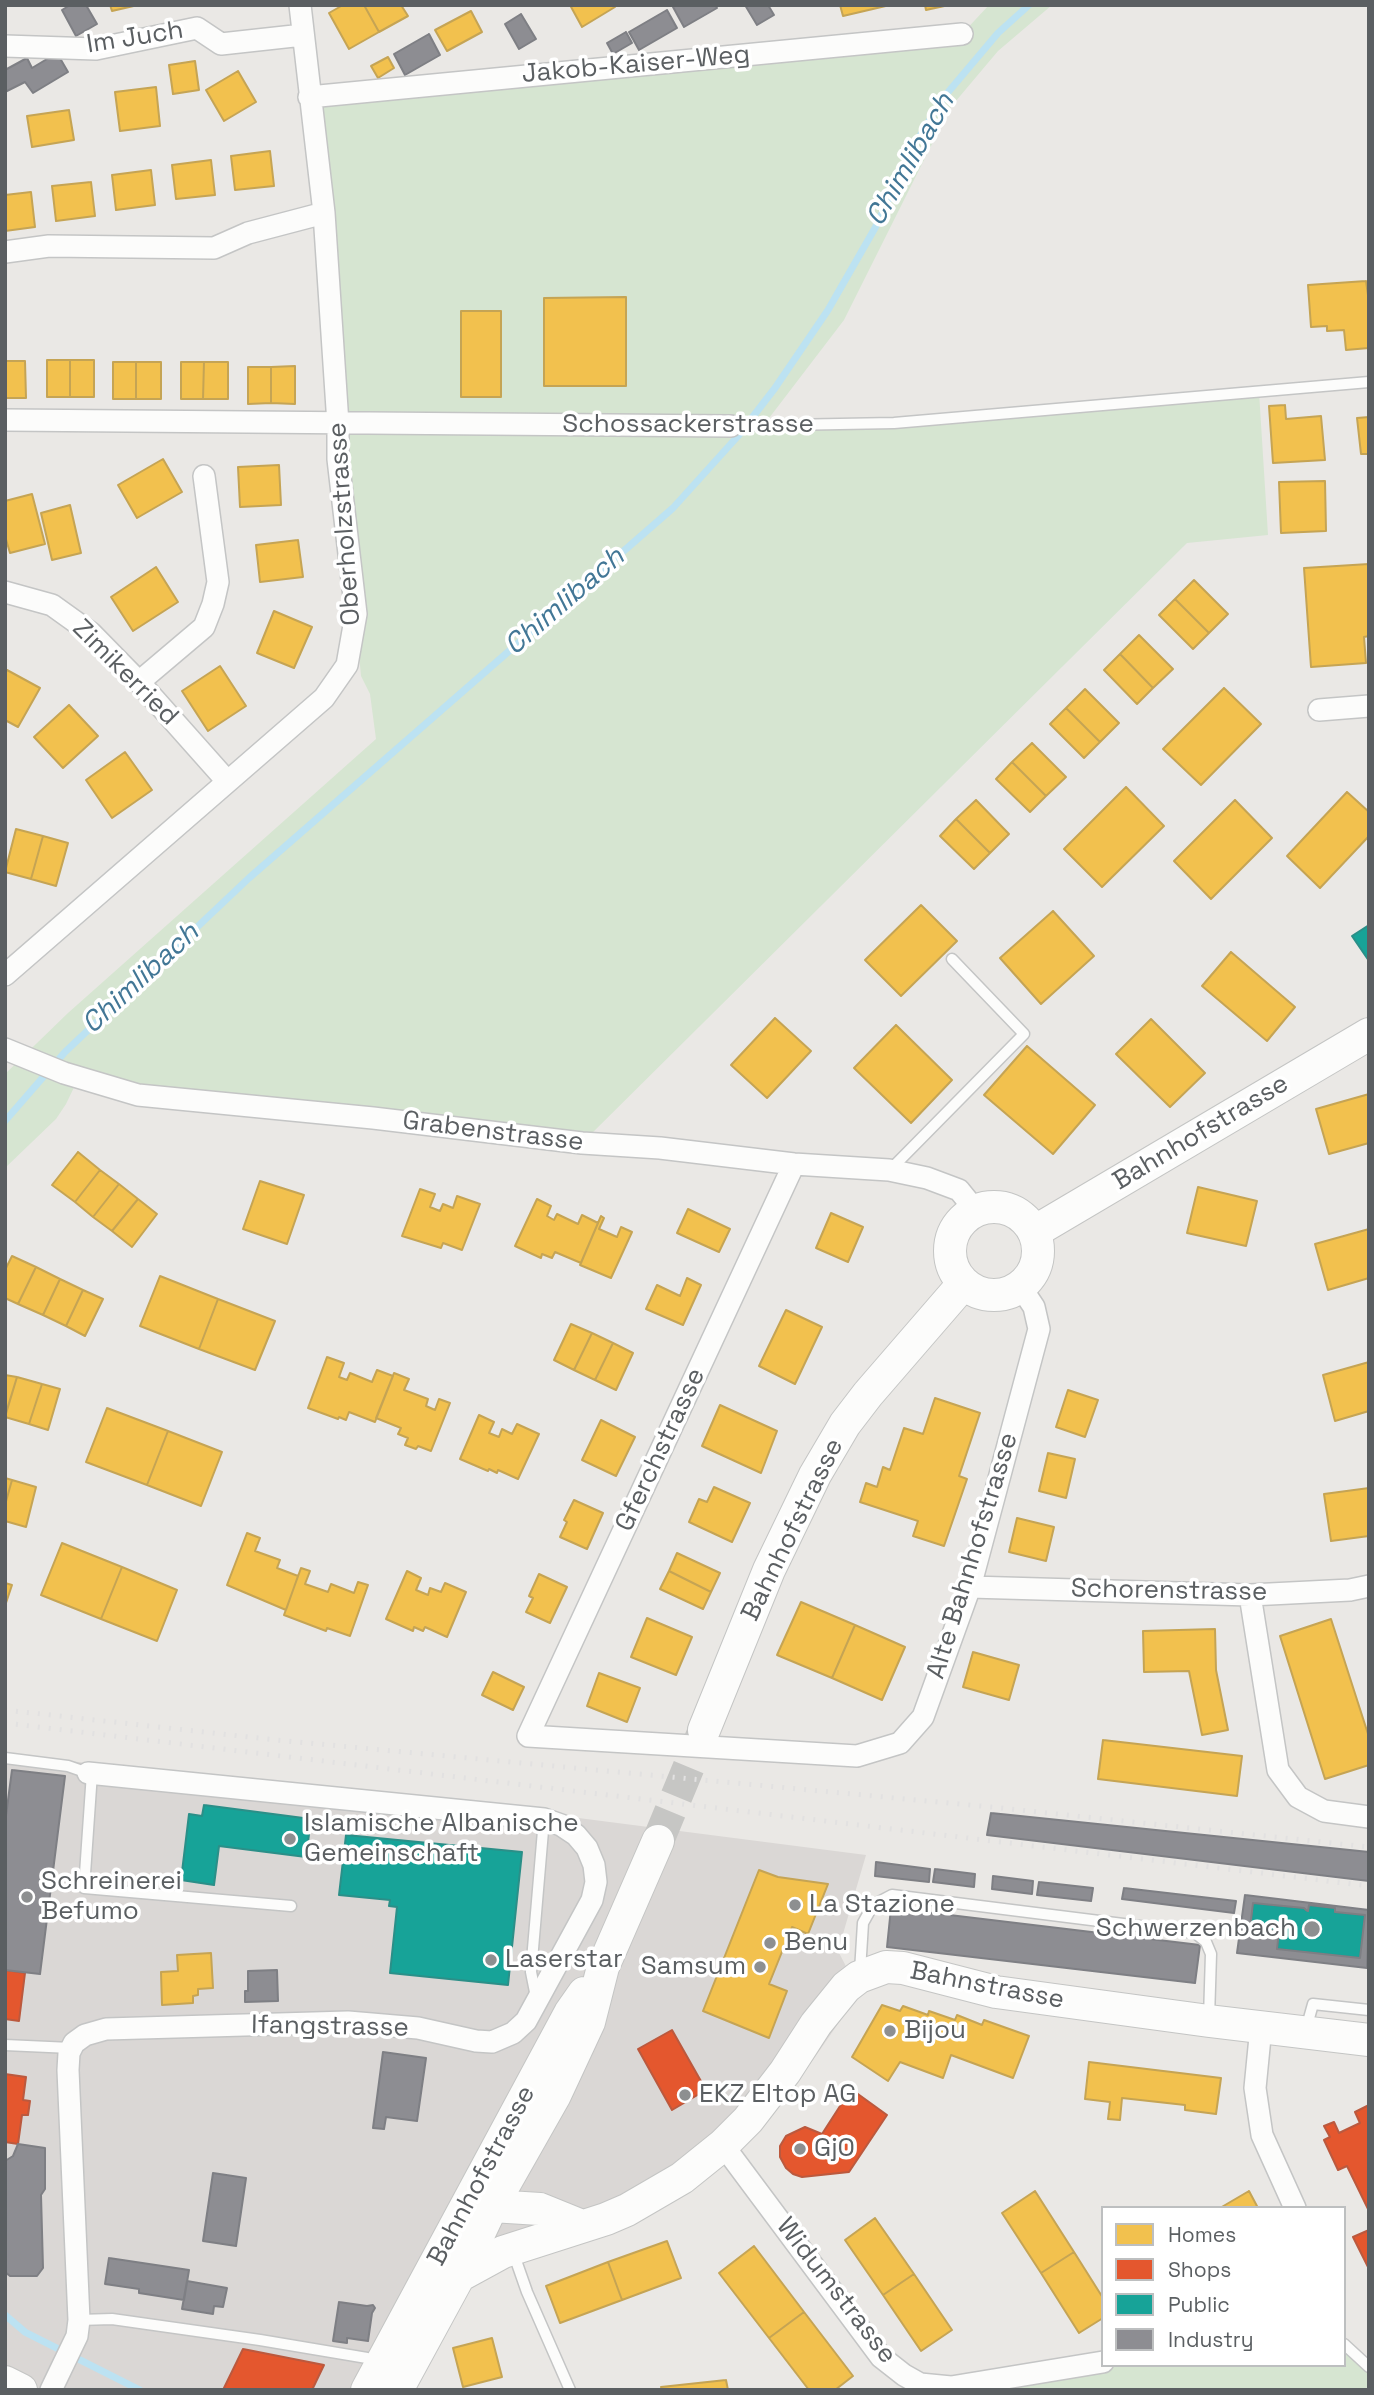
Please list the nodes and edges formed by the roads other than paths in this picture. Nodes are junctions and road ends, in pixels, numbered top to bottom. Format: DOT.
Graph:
graph roads {
  1 [pos="300,5"];
  2 [pos="962,34"];
  3 [pos="303,35"];
  4 [pos="5,46"];
  5 [pos="309,97"];
  6 [pos="324,213"];
  7 [pos="5,252"];
  8 [pos="1369,382"];
  9 [pos="5,420"];
  10 [pos="338,424"];
  11 [pos="731,426"];
  12 [pos="204,476"];
  13 [pos="5,592"];
  14 [pos="139,682"];
  15 [pos="1369,706"];
  16 [pos="1319,710"];
  17 [pos="227,781"];
  18 [pos="952,959"];
  19 [pos="5,975"];
  20 [pos="1369,1034"];
  21 [pos="14,1052"];
  22 [pos="794,1164"];
  23 [pos="890,1170"];
  24 [pos="976,1211"];
  25 [pos="1034,1232"];
  26 [pos="964,1283"];
  27 [pos="1020,1286"];
  28 [pos="1369,1586"];
  29 [pos="970,1587"];
  30 [pos="1250,1595"];
  31 [pos="704,1730"];
  32 [pos="528,1736"];
  33 [pos="5,1758"];
  34 [pos="90,1773"];
  35 [pos="1369,1817"];
  36 [pos="544,1819"];
  37 [pos="658,1841"];
  38 [pos="291,1906"];
  39 [pos="603,1967"];
  40 [pos="859,1977"];
  41 [pos="537,2002"];
  42 [pos="1369,2011"];
  43 [pos="1209,2021"];
  44 [pos="1261,2027"];
  45 [pos="1305,2032"];
  46 [pos="1369,2040"];
  47 [pos="5,2045"];
  48 [pos="71,2048"];
  49 [pos="530,2142"];
  50 [pos="723,2145"];
  51 [pos="1294,2206"];
  52 [pos="540,2209"];
  53 [pos="477,2210"];
  54 [pos="582,2226"];
  55 [pos="525,2245"];
  56 [pos="459,2276"];
  57 [pos="78,2328"];
  58 [pos="1346,2346"];
  59 [pos="366,2358"];
  60 [pos="1101,2362"];
  61 [pos="1369,2367"];
  62 [pos="5,2382"];
  63 [pos="55,2382"];
  64 [pos="21,2390"];
  65 [pos="367,2390"];
  66 [pos="397,2390"];
  67 [pos="570,2390"];
  1 -- 3 [label="street, Oberholzstrasse"];
  2 -- 5 [label="street, Jakob-Kaiser-Weg"];
  3 -- 4 [label="street, Im Juch"];
  3 -- 5 [label="street, Oberholzstrasse"];
  5 -- 6 [label="street, Oberholzstrasse"];
  6 -- 7 [label="street"];
  6 -- 10 [label="street, Oberholzstrasse"];
  8 -- 11 [label="lane, Schossackerstrasse"];
  9 -- 10 [label="street, Schossackerstrasse"];
  10 -- 11 [label="street, Schossackerstrasse"];
  10 -- 17 [label="street, Oberholzstrasse"];
  12 -- 14 [label="street"];
  13 -- 14 [label="street, Zimikerried"];
  14 -- 17 [label="street, Zimikerried"];
  15 -- 16 [label="street"];
  17 -- 19 [label="street, Oberholzstrasse"];
  18 -- 23 [label="lane"];
  20 -- 25 [label="main road, Bahnhofstrasse"];
  21 -- 22 [label="street, Grabenstrasse"];
  22 -- 23 [label="street, Grabenstrasse"];
  22 -- 32 [label="street, Gferchstrasse"];
  23 -- 24 [label="street, Grabenstrasse"];
  24 -- 25 [label="main road"];
  24 -- 26 [label="main road"];
  25 -- 27 [label="main road"];
  26 -- 27 [label="main road"];
  26 -- 31 [label="main road, Bahnhofstrasse"];
  27 -- 29 [label="street, Alte Bahnhofstrasse"];
  28 -- 30 [label="street, Schorenstrasse"];
  29 -- 30 [label="street, Schorenstrasse"];
  29 -- 32 [label="street, Alte Bahnhofstrasse"];
  30 -- 35 [label="street"];
  33 -- 34 [label="lane"];
  34 -- 36 [label="street, Ifangstrasse"];
  34 -- 38 [label="lane"];
  36 -- 41 [label="lane"];
  36 -- 41 [label="street, Ifangstrasse"];
  37 -- 39 [label="main road, Bahnhofstrasse"];
  39 -- 49 [label="main road, Bahnhofstrasse"];
  39 -- 53 [label="main road, Bahnhofstrasse"];
  40 -- 43 [label="main road, Bahnstrasse"];
  40 -- 43 [label="lane"];
  40 -- 50 [label="main road, Bahnstrasse"];
  41 -- 48 [label="street, Ifangstrasse"];
  42 -- 45 [label="lane"];
  43 -- 44 [label="main road, Bahnstrasse"];
  44 -- 45 [label="main road, Bahnstrasse"];
  44 -- 51 [label="street"];
  45 -- 46 [label="main road, Bahnstrasse"];
  47 -- 48 [label="lane"];
  48 -- 57 [label="street"];
  49 -- 52 [label="main road"];
  49 -- 53 [label="main road, Bahnhofstrasse"];
  50 -- 54 [label="main road, Bahnstrasse"];
  50 -- 60 [label="street, Widumstrasse"];
  52 -- 53 [label="main road"];
  52 -- 54 [label="main road"];
  53 -- 55 [label="main road"];
  53 -- 56 [label="main road, Bahnhofstrasse"];
  53 -- 65 [label="main road, Bahnhofstrasse"];
  54 -- 55 [label="main road, Bahnstrasse"];
  55 -- 56 [label="main road, Bahnstrasse"];
  55 -- 67 [label="lane"];
  56 -- 66 [label="main road, Bahnhofstrasse"];
  57 -- 59 [label="lane"];
  57 -- 63 [label="street"];
  58 -- 61 [label="lane"];
  62 -- 64 [label="main road"];
}
